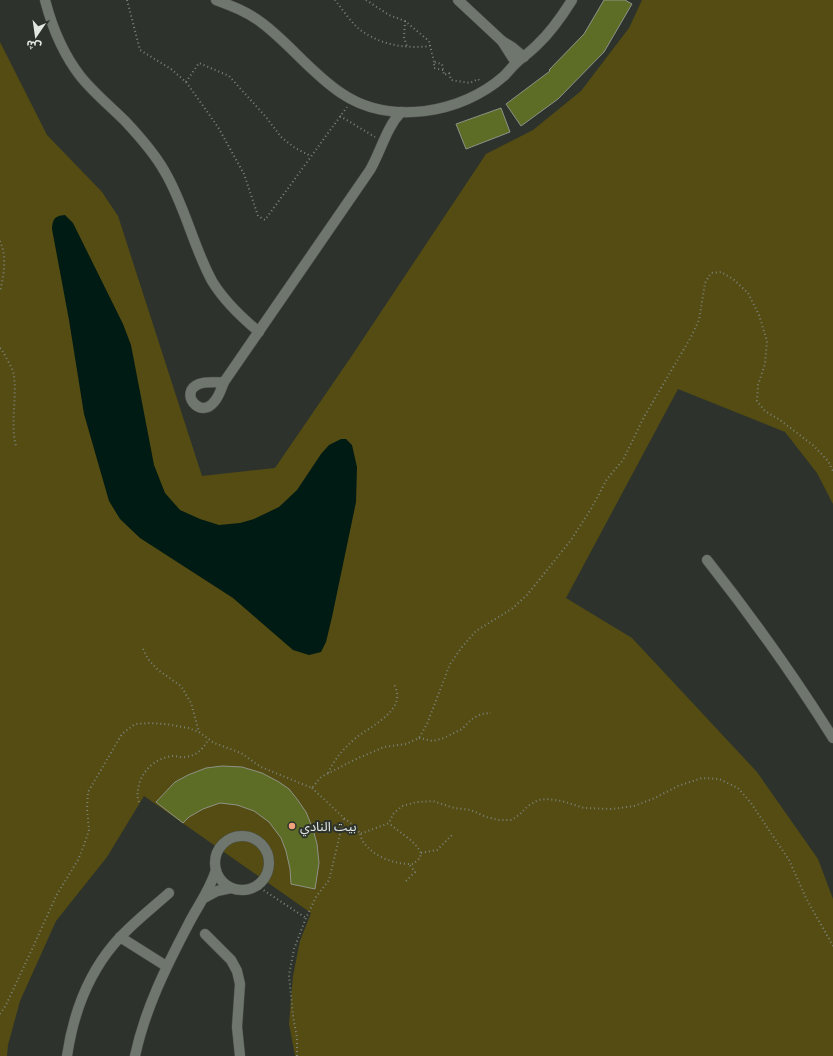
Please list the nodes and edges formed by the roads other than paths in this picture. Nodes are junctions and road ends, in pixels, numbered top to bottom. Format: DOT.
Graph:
graph roads {
  1 [pos="216,0"];
  2 [pos="458,0"];
  3 [pos="572,0"];
  4 [pos="47,1"];
  5 [pos="520,60"];
  6 [pos="382,110"];
  7 [pos="401,112"];
  8 [pos="389,131"];
  9 [pos="259,332"];
  10 [pos="224,382"];
  11 [pos="707,560"];
  12 [pos="833,738"];
  13 [pos="216,870"];
  14 [pos="231,888"];
  15 [pos="168,893"];
  16 [pos="204,898"];
  17 [pos="205,934"];
  18 [pos="120,938"];
  19 [pos="166,966"];
  20 [pos="66,1056"];
  21 [pos="135,1056"];
  22 [pos="240,1056"];
  1 -- 6 [label="street"];
  2 -- 5 [label="street"];
  3 -- 5 [label="street"];
  4 -- 9 [label="street"];
  5 -- 7 [label="street"];
  6 -- 7 [label="street"];
  6 -- 8 [label="street"];
  7 -- 8 [label="street"];
  8 -- 9 [label="street"];
  9 -- 10 [label="street"];
  11 -- 12 [label="street"];
  13 -- 14 [label="street"];
  13 -- 14 [label="street"];
  13 -- 16 [label="street"];
  14 -- 16 [label="street"];
  15 -- 18 [label="street"];
  16 -- 19 [label="street"];
  17 -- 22 [label="street"];
  18 -- 19 [label="street"];
  18 -- 20 [label="street"];
  19 -- 21 [label="street"];
}
